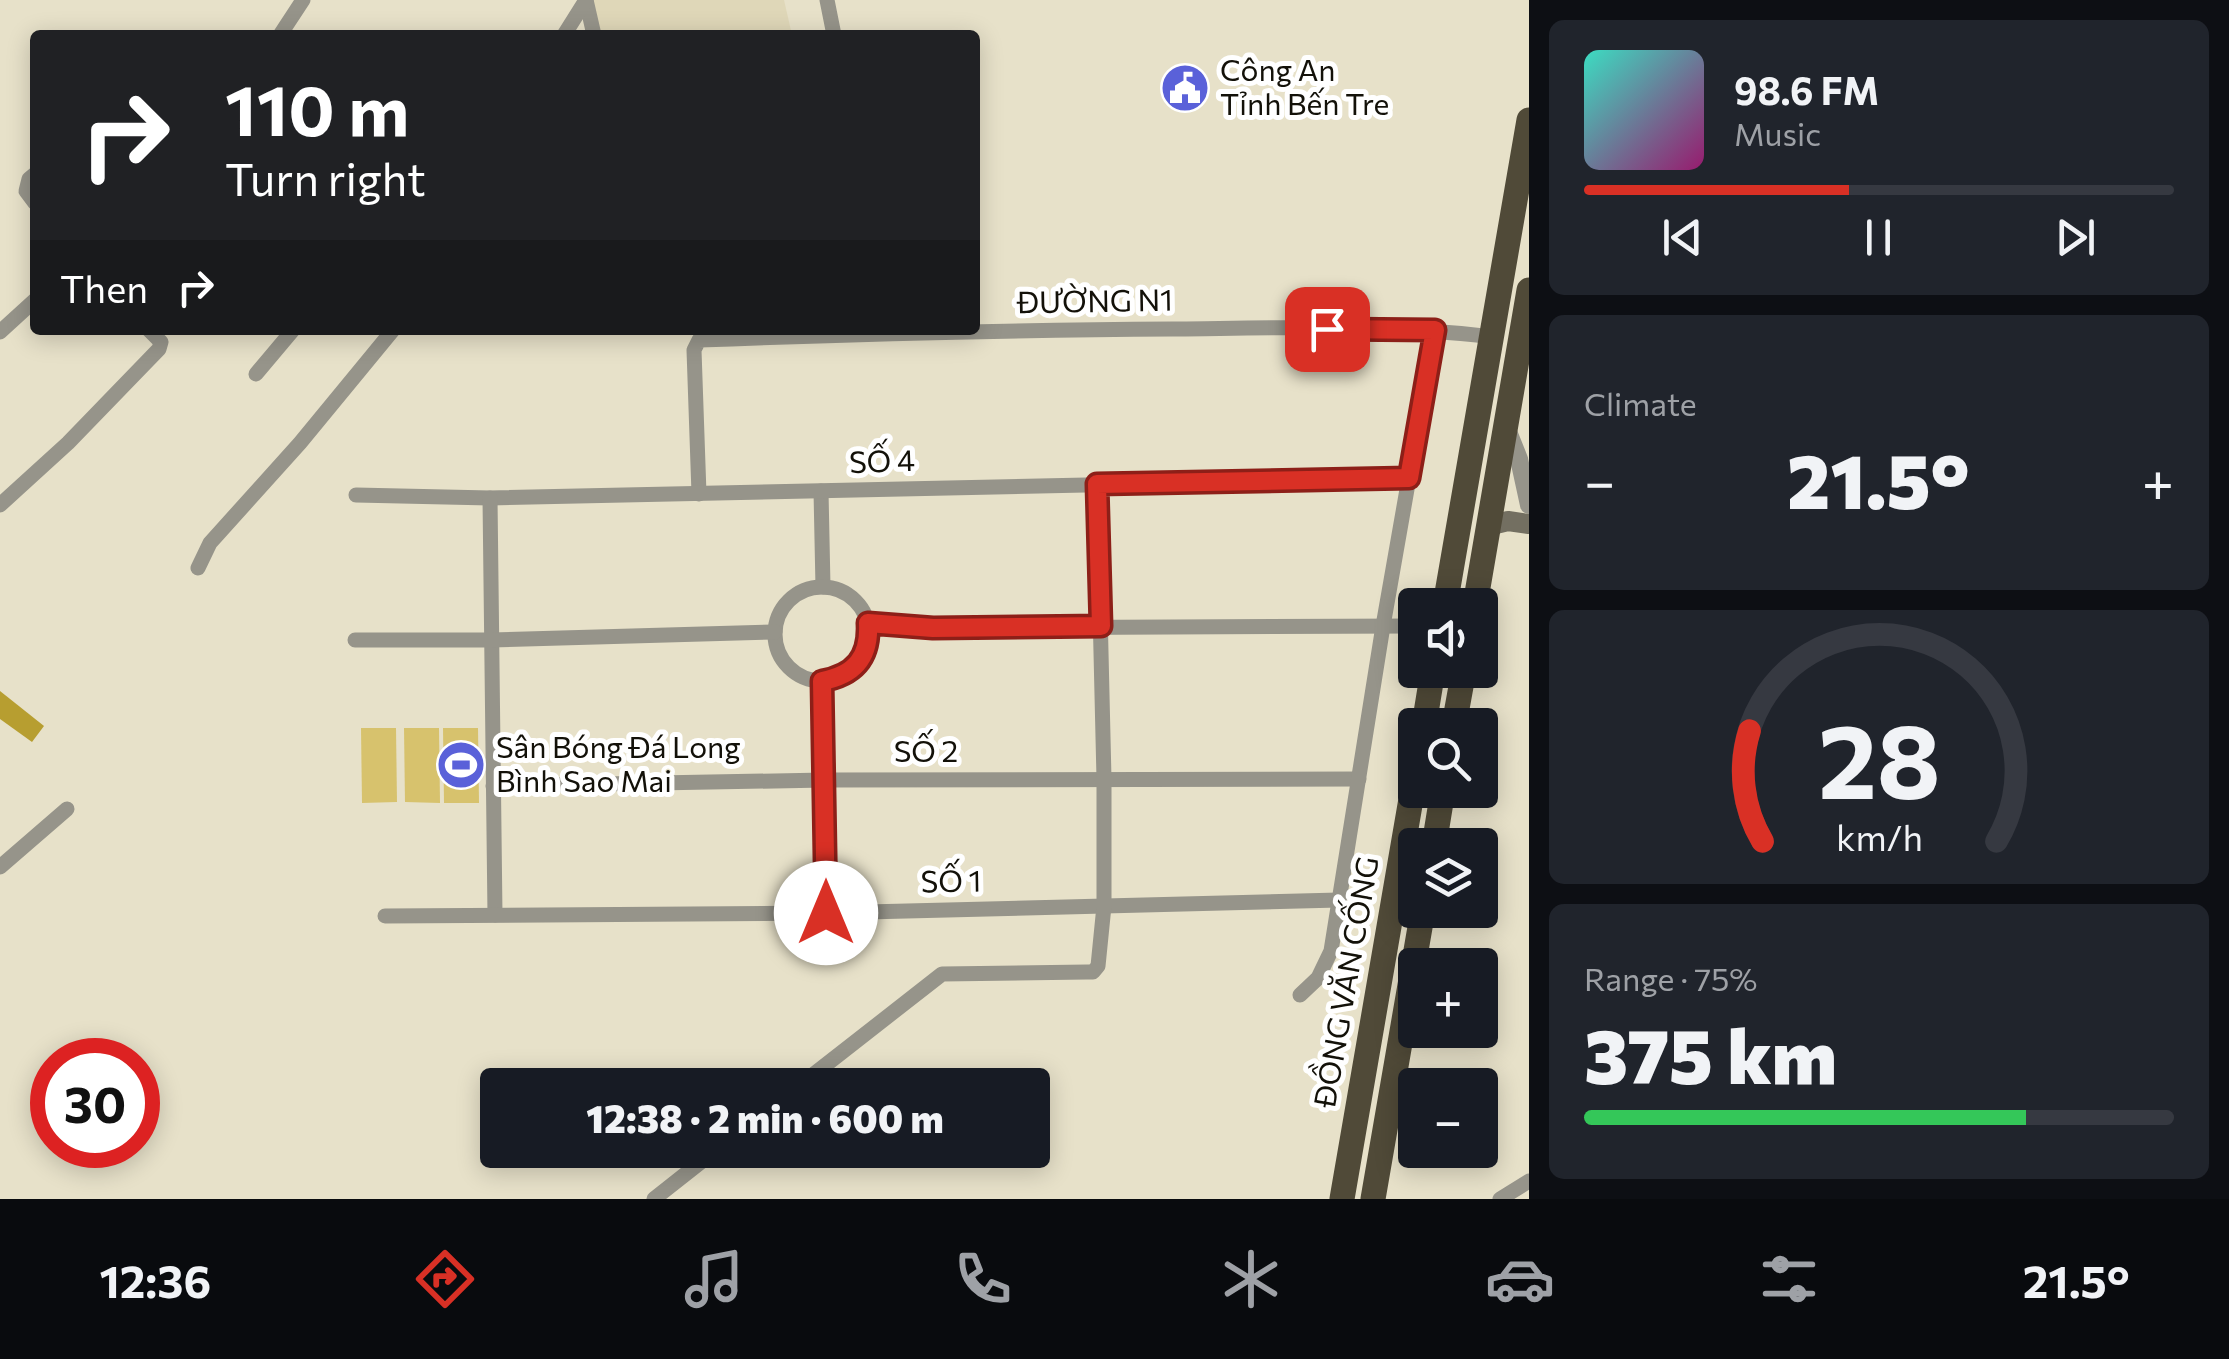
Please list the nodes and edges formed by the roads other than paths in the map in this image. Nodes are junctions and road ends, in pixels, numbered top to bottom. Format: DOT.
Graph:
graph roads {
  1 [pos="303,0"];
  2 [pos="586,0"];
  3 [pos="827,0"];
  4 [pos="283,30"];
  5 [pos="567,30"];
  6 [pos="593,30"];
  7 [pos="833,30"];
  8 [pos="1529,120"];
  9 [pos="1529,290"];
  10 [pos="30,305"];
  11 [pos="1435,330"];
  12 [pos="980,331"];
  13 [pos="0,332"];
  14 [pos="154,335"];
  15 [pos="289,335"];
  16 [pos="388,335"];
  17 [pos="789,335"];
  18 [pos="1492,337"];
  19 [pos="256,374"];
  20 [pos="1515,416"];
  21 [pos="1409,478"];
  22 [pos="1097,484"];
  23 [pos="821,491"];
  24 [pos="699,494"];
  25 [pos="356,495"];
  26 [pos="490,498"];
  27 [pos="1529,504"];
  28 [pos="0,505"];
  29 [pos="1529,524"];
  30 [pos="1488,526"];
  31 [pos="198,568"];
  32 [pos="823,586"];
  33 [pos="1447,588"];
  34 [pos="1478,588"];
  35 [pos="868,623"];
  36 [pos="1101,626"];
  37 [pos="1383,626"];
  38 [pos="1398,626"];
  39 [pos="775,632"];
  40 [pos="354,640"];
  41 [pos="492,640"];
  42 [pos="822,681"];
  43 [pos="1359,778"];
  44 [pos="1104,779"];
  45 [pos="825,780"];
  46 [pos="493,786"];
  47 [pos="67,810"];
  48 [pos="0,867"];
  49 [pos="1339,900"];
  50 [pos="1104,906"];
  51 [pos="826,913"];
  52 [pos="495,915"];
  53 [pos="386,916"];
  54 [pos="1398,919"];
  55 [pos="1419,928"];
  56 [pos="1300,995"];
  57 [pos="822,1068"];
  58 [pos="693,1168"];
  59 [pos="1529,1181"];
  60 [pos="654,1199"];
  61 [pos="1342,1199"];
  62 [pos="1373,1199"];
  63 [pos="1500,1199"];
  1 -- 4 [label="street"];
  2 -- 5 [label="street"];
  2 -- 6 [label="street"];
  3 -- 7 [label="street"];
  8 -- 18 [label="highway"];
  9 -- 20 [label="highway"];
  10 -- 13 [label="street"];
  11 -- 12 [label="street, ĐƯỜNG N1"];
  11 -- 18 [label="street, ĐƯỜNG N1"];
  11 -- 21 [label="street"];
  14 -- 28 [label="street"];
  15 -- 19 [label="street"];
  16 -- 31 [label="street"];
  17 -- 24 [label="street, ĐƯỜNG N1"];
  18 -- 33 [label="highway"];
  20 -- 27 [label="street"];
  20 -- 30 [label="highway"];
  21 -- 22 [label="street, SỐ 4"];
  21 -- 37 [label="street"];
  22 -- 23 [label="street, SỐ 4"];
  22 -- 36 [label="street"];
  23 -- 24 [label="street, SỐ 4"];
  23 -- 32 [label="street"];
  24 -- 26 [label="street, SỐ 4"];
  25 -- 26 [label="street, SỐ 4"];
  26 -- 41 [label="street"];
  29 -- 30 [label="main road"];
  30 -- 34 [label="highway"];
  32 -- 35 [label="street"];
  32 -- 39 [label="street"];
  35 -- 36 [label="street"];
  35 -- 42 [label="street"];
  36 -- 37 [label="street"];
  36 -- 44 [label="street"];
  37 -- 38 [label="street"];
  37 -- 43 [label="street"];
  39 -- 41 [label="street"];
  39 -- 42 [label="street"];
  40 -- 41 [label="street"];
  41 -- 46 [label="street"];
  42 -- 45 [label="street"];
  43 -- 44 [label="street, SỐ 2"];
  43 -- 49 [label="street"];
  44 -- 45 [label="street, SỐ 2"];
  44 -- 50 [label="street"];
  45 -- 46 [label="street, SỐ 2"];
  45 -- 51 [label="street"];
  46 -- 52 [label="street"];
  47 -- 48 [label="street"];
  49 -- 50 [label="street, SỐ 1"];
  49 -- 56 [label="street"];
  50 -- 51 [label="street, SỐ 1"];
  50 -- 57 [label="street"];
  51 -- 52 [label="street, SỐ 1"];
  52 -- 53 [label="street, SỐ 1"];
  54 -- 61 [label="highway, ĐỒNG VĂN CỐNG"];
  55 -- 62 [label="highway, ĐỒNG VĂN CỐNG"];
  58 -- 60 [label="street"];
  59 -- 63 [label="street"];
}
